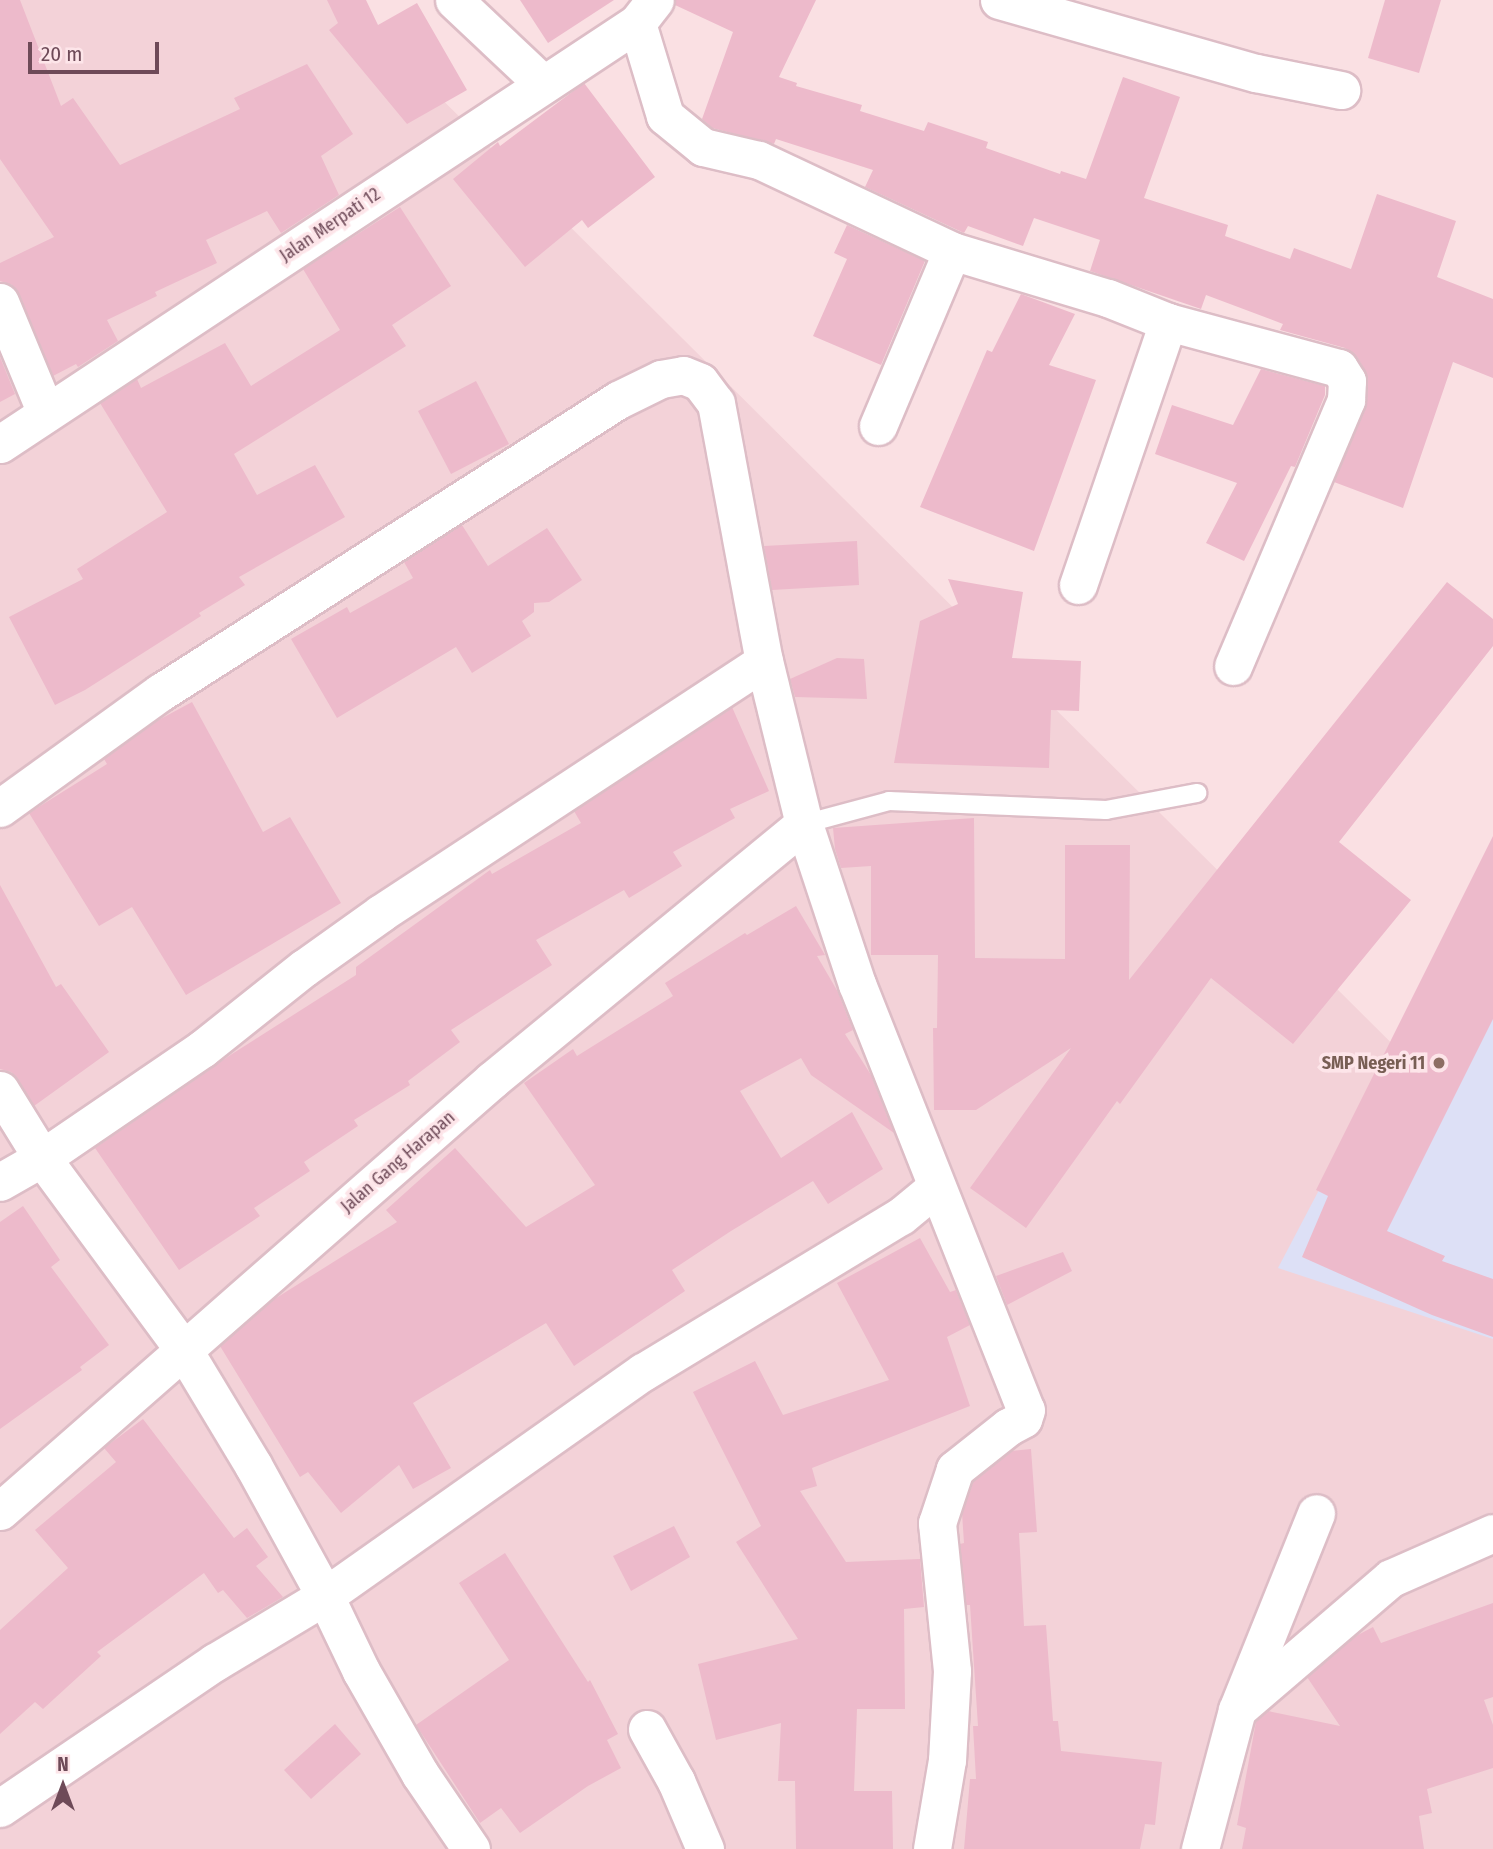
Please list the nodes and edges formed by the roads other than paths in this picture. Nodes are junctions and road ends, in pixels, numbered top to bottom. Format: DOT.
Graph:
graph roads {
  1 [pos="454,0"];
  2 [pos="999,0"];
  3 [pos="646,12"];
  4 [pos="543,84"];
  5 [pos="1342,90"];
  6 [pos="952,251"];
  7 [pos="0,302"];
  8 [pos="1168,321"];
  9 [pos="46,413"];
  10 [pos="878,426"];
  11 [pos="0,444"];
  12 [pos="1078,585"];
  13 [pos="764,661"];
  14 [pos="1233,666"];
  15 [pos="1197,793"];
  16 [pos="0,808"];
  17 [pos="804,824"];
  18 [pos="0,1090"];
  19 [pos="42,1158"];
  20 [pos="0,1182"];
  21 [pos="936,1187"];
  22 [pos="183,1349"];
  23 [pos="0,1511"];
  24 [pos="1316,1513"];
  25 [pos="1493,1534"];
  26 [pos="325,1596"];
  27 [pos="1237,1710"];
  28 [pos="647,1729"];
  29 [pos="0,1808"];
  30 [pos="471,1849"];
  31 [pos="705,1849"];
  32 [pos="932,1849"];
  33 [pos="1200,1849"];
  1 -- 4 [label="street"];
  2 -- 5 [label="street"];
  3 -- 4 [label="street, Jalan Merpati 12"];
  3 -- 6 [label="street"];
  4 -- 9 [label="street, Jalan Merpati 12"];
  6 -- 8 [label="street"];
  6 -- 10 [label="street"];
  7 -- 9 [label="street"];
  8 -- 12 [label="street"];
  8 -- 14 [label="street"];
  9 -- 11 [label="street, Jalan Merpati 12"];
  13 -- 16 [label="street"];
  13 -- 17 [label="street"];
  13 -- 19 [label="street"];
  15 -- 17 [label="lane"];
  17 -- 21 [label="street"];
  17 -- 22 [label="street, Jalan Gang Harapan"];
  18 -- 19 [label="street"];
  19 -- 20 [label="street"];
  19 -- 22 [label="street"];
  21 -- 26 [label="street"];
  21 -- 32 [label="street"];
  22 -- 23 [label="street, Jalan Gang Harapan"];
  22 -- 26 [label="street"];
  24 -- 27 [label="street"];
  25 -- 27 [label="street"];
  26 -- 29 [label="street"];
  26 -- 30 [label="street"];
  27 -- 33 [label="street"];
  28 -- 31 [label="street"];
}
